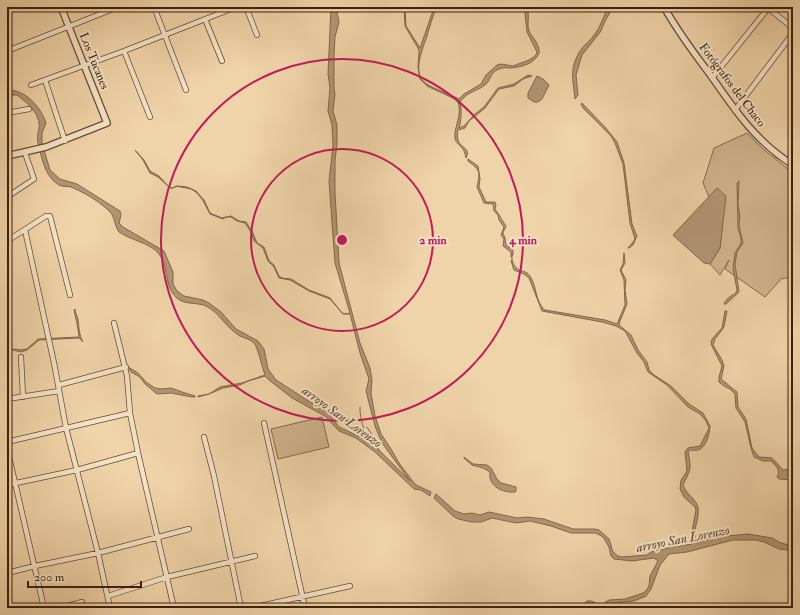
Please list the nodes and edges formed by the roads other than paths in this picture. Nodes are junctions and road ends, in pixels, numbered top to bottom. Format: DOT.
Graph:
graph roads {
  1 [pos="62,7"];
  2 [pos="118,7"];
  3 [pos="154,7"];
  4 [pos="236,7"];
  5 [pos="246,7"];
  6 [pos="664,7"];
  7 [pos="769,8"];
  8 [pos="205,19"];
  9 [pos="68,26"];
  10 [pos="793,28"];
  11 [pos="793,33"];
  12 [pos="164,34"];
  13 [pos="257,35"];
  14 [pos="7,51"];
  15 [pos="124,51"];
  16 [pos="222,62"];
  17 [pos="85,66"];
  18 [pos="712,78"];
  19 [pos="45,80"];
  20 [pos="32,85"];
  21 [pos="186,90"];
  22 [pos="28,109"];
  23 [pos="735,110"];
  24 [pos="7,113"];
  25 [pos="150,117"];
  26 [pos="65,141"];
  27 [pos="25,153"];
  28 [pos="7,156"];
  29 [pos="793,165"];
  30 [pos="7,197"];
  31 [pos="25,230"];
  32 [pos="7,241"];
  33 [pos="70,295"];
  34 [pos="114,323"];
  35 [pos="21,357"];
  36 [pos="126,367"];
  37 [pos="59,385"];
  38 [pos="59,391"];
  39 [pos="23,397"];
  40 [pos="7,399"];
  41 [pos="130,413"];
  42 [pos="264,423"];
  43 [pos="66,428"];
  44 [pos="204,437"];
  45 [pos="7,442"];
  46 [pos="7,448"];
  47 [pos="138,453"];
  48 [pos="77,470"];
  49 [pos="15,483"];
  50 [pos="7,485"];
  51 [pos="188,528"];
  52 [pos="158,536"];
  53 [pos="98,553"];
  54 [pos="255,556"];
  55 [pos="232,561"];
  56 [pos="35,566"];
  57 [pos="7,573"];
  58 [pos="167,577"];
  59 [pos="350,586"];
  60 [pos="108,596"];
  61 [pos="303,596"];
  62 [pos="82,602"];
  63 [pos="44,608"];
  64 [pos="60,608"];
  65 [pos="110,608"];
  66 [pos="174,608"];
  67 [pos="241,608"];
  68 [pos="251,608"];
  69 [pos="305,608"];
  1 -- 9 [label="street, Los Tucanes"];
  2 -- 9 [label="street"];
  3 -- 12 [label="street"];
  4 -- 8 [label="street"];
  5 -- 13 [label="street"];
  6 -- 18 [label="street, Fotógrafos del Chaco"];
  7 -- 10 [label="street"];
  7 -- 18 [label="street"];
  8 -- 12 [label="street"];
  8 -- 16 [label="street"];
  9 -- 14 [label="street"];
  9 -- 17 [label="street, Los Tucanes"];
  11 -- 23 [label="street"];
  12 -- 15 [label="street"];
  12 -- 21 [label="street"];
  15 -- 17 [label="street"];
  15 -- 25 [label="street"];
  17 -- 19 [label="street"];
  17 -- 26 [label="street, Los Tucanes"];
  18 -- 23 [label="street, Fotógrafos del Chaco"];
  19 -- 20 [label="street"];
  19 -- 26 [label="street"];
  22 -- 24 [label="street"];
  23 -- 29 [label="street, Fotógrafos del Chaco"];
  26 -- 27 [label="street"];
  27 -- 28 [label="street"];
  27 -- 30 [label="street"];
  31 -- 32 [label="street"];
  31 -- 33 [label="street"];
  31 -- 37 [label="street"];
  34 -- 36 [label="street"];
  35 -- 39 [label="street"];
  36 -- 37 [label="street"];
  36 -- 41 [label="street"];
  37 -- 38 [label="street"];
  38 -- 39 [label="street"];
  38 -- 43 [label="street"];
  39 -- 40 [label="street"];
  41 -- 43 [label="street"];
  41 -- 47 [label="street"];
  42 -- 61 [label="street"];
  43 -- 45 [label="street"];
  43 -- 48 [label="street"];
  44 -- 55 [label="street"];
  46 -- 49 [label="street"];
  47 -- 48 [label="street"];
  47 -- 52 [label="street"];
  48 -- 49 [label="street"];
  48 -- 53 [label="street"];
  49 -- 50 [label="street"];
  49 -- 56 [label="street"];
  51 -- 52 [label="street"];
  52 -- 53 [label="street"];
  52 -- 58 [label="street"];
  53 -- 56 [label="street"];
  53 -- 60 [label="street"];
  54 -- 55 [label="street"];
  55 -- 58 [label="street"];
  55 -- 67 [label="street"];
  56 -- 57 [label="street"];
  56 -- 63 [label="street"];
  58 -- 60 [label="street"];
  58 -- 66 [label="street"];
  59 -- 61 [label="street"];
  60 -- 65 [label="street"];
  61 -- 68 [label="street"];
  61 -- 69 [label="street"];
  62 -- 64 [label="street"];
}
